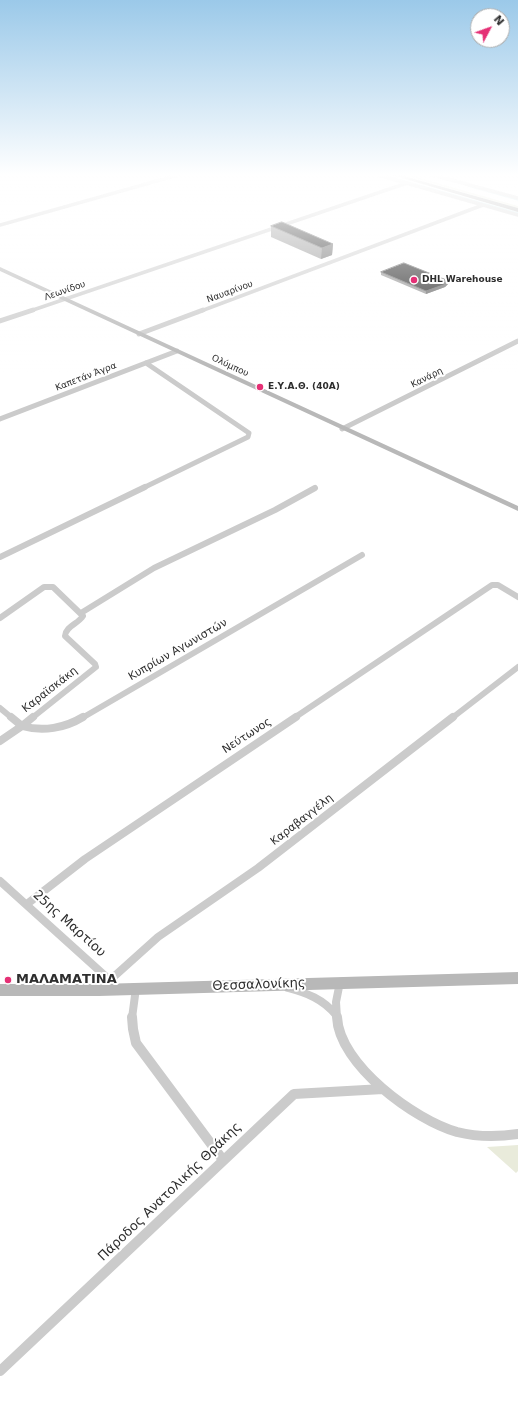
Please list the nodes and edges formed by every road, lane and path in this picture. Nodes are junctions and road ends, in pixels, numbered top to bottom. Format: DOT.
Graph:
graph roads {
  1 [pos="237,241"];
  2 [pos="388,241"];
  3 [pos="0,269"];
  4 [pos="66,299"];
  5 [pos="0,321"];
  6 [pos="139,334"];
  7 [pos="518,341"];
  8 [pos="177,351"];
  9 [pos="146,363"];
  10 [pos="0,419"];
  11 [pos="342,429"];
  12 [pos="315,488"];
  13 [pos="518,509"];
  14 [pos="362,555"];
  15 [pos="0,557"];
  16 [pos="518,597"];
  17 [pos="81,613"];
  18 [pos="0,618"];
  19 [pos="518,667"];
  20 [pos="0,708"];
  21 [pos="22,726"];
  22 [pos="0,741"];
  23 [pos="0,880"];
  24 [pos="27,904"];
  25 [pos="518,978"];
  26 [pos="340,982"];
  27 [pos="114,985"];
  28 [pos="277,985"];
  29 [pos="136,988"];
  30 [pos="0,990"];
  31 [pos="337,1015"];
  32 [pos="383,1089"];
  33 [pos="518,1134"];
  34 [pos="223,1160"];
  35 [pos="0,1371"];
  1 -- 4 [label="street, Λεωνίδου"];
  2 -- 6 [label="street, Ναυαρίνου"];
  3 -- 4 [label="street, Ολύμπου"];
  4 -- 5 [label="street, Λεωνίδου"];
  4 -- 6 [label="street, Ολύμπου"];
  6 -- 8 [label="street, Ολύμπου"];
  7 -- 11 [label="street, Κανάρη"];
  8 -- 9 [label="street, Καπετάν Άγρα"];
  8 -- 11 [label="street, Ολύμπου"];
  9 -- 10 [label="street, Καπετάν Άγρα"];
  9 -- 15 [label="street"];
  11 -- 13 [label="street, Ολύμπου"];
  12 -- 17 [label="street"];
  14 -- 21 [label="street, Κυπρίων Αγωνιστών"];
  16 -- 24 [label="street, Νεύτωνος"];
  17 -- 18 [label="street"];
  17 -- 21 [label="street, Καραϊσκάκη"];
  19 -- 27 [label="street, Καραβαγγέλη"];
  20 -- 21 [label="street, Καραϊσκάκη"];
  21 -- 22 [label="street"];
  23 -- 24 [label="street, 25ης Μαρτίου"];
  24 -- 27 [label="street, 25ης Μαρτίου"];
  25 -- 26 [label="street, Θεσσαλονίκης"];
  26 -- 28 [label="street, Θεσσαλονίκης"];
  26 -- 31 [label="street"];
  27 -- 29 [label="street, Θεσσαλονίκης"];
  27 -- 30 [label="street, Θεσσαλονίκης"];
  28 -- 29 [label="street, Θεσσαλονίκης"];
  28 -- 31 [label="street"];
  29 -- 34 [label="street"];
  31 -- 32 [label="street"];
  32 -- 33 [label="street"];
  32 -- 34 [label="street, Πάροδος Ανατολικής Θράκης"];
  34 -- 35 [label="street, Πάροδος Ανατολικής Θράκης"];
}
